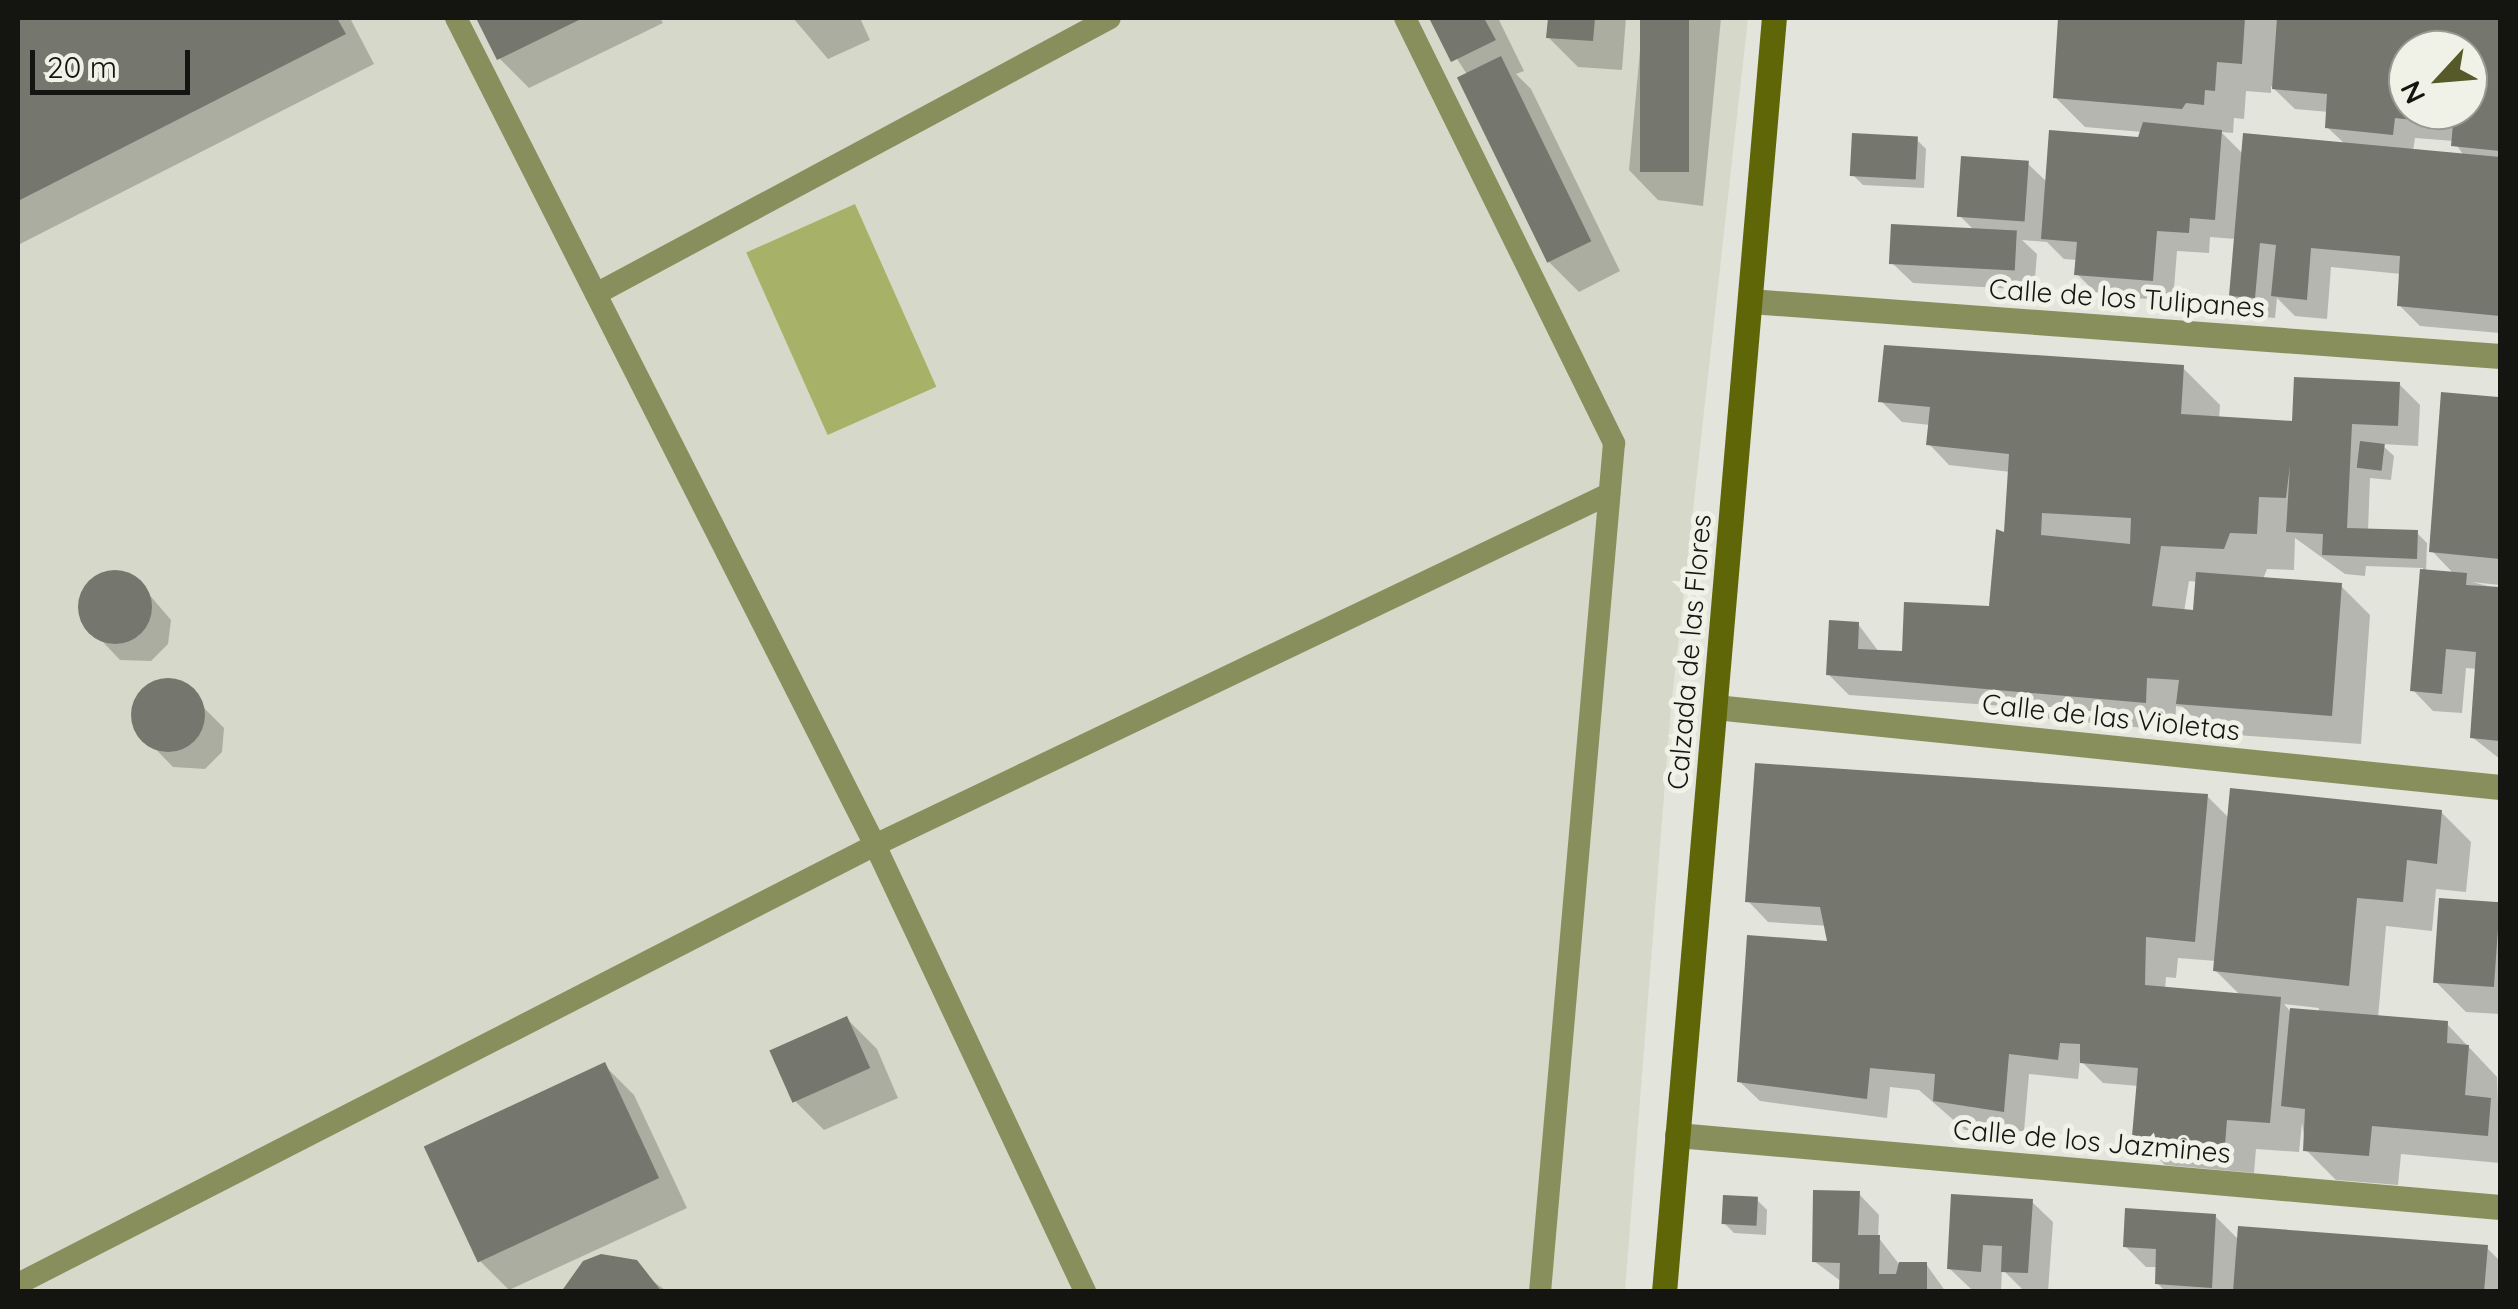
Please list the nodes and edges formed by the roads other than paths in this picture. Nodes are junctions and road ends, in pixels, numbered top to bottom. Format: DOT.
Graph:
graph roads {
  1 [pos="456,18"];
  2 [pos="1110,18"];
  3 [pos="1404,18"];
  4 [pos="1774,18"];
  5 [pos="596,294"];
  6 [pos="1750,301"];
  7 [pos="2500,356"];
  8 [pos="1610,494"];
  9 [pos="1715,707"];
  10 [pos="2500,787"];
  11 [pos="875,845"];
  12 [pos="1677,1135"];
  13 [pos="2500,1207"];
  14 [pos="18,1284"];
  15 [pos="1085,1292"];
  16 [pos="1540,1292"];
  17 [pos="1664,1292"];
  1 -- 5 [label="lane"];
  2 -- 5 [label="lane"];
  3 -- 8 [label="lane"];
  4 -- 6 [label="main road, Calzada de las Flores"];
  5 -- 11 [label="lane"];
  6 -- 7 [label="street, Calle de los Tulipanes"];
  6 -- 9 [label="main road, Calzada de las Flores"];
  8 -- 11 [label="lane"];
  8 -- 16 [label="lane"];
  9 -- 10 [label="street, Calle de las Violetas"];
  9 -- 12 [label="main road, Calzada de las Flores"];
  11 -- 14 [label="lane"];
  11 -- 15 [label="lane"];
  12 -- 13 [label="street, Calle de los Jazmines"];
  12 -- 17 [label="main road, Calzada de las Flores"];
}
